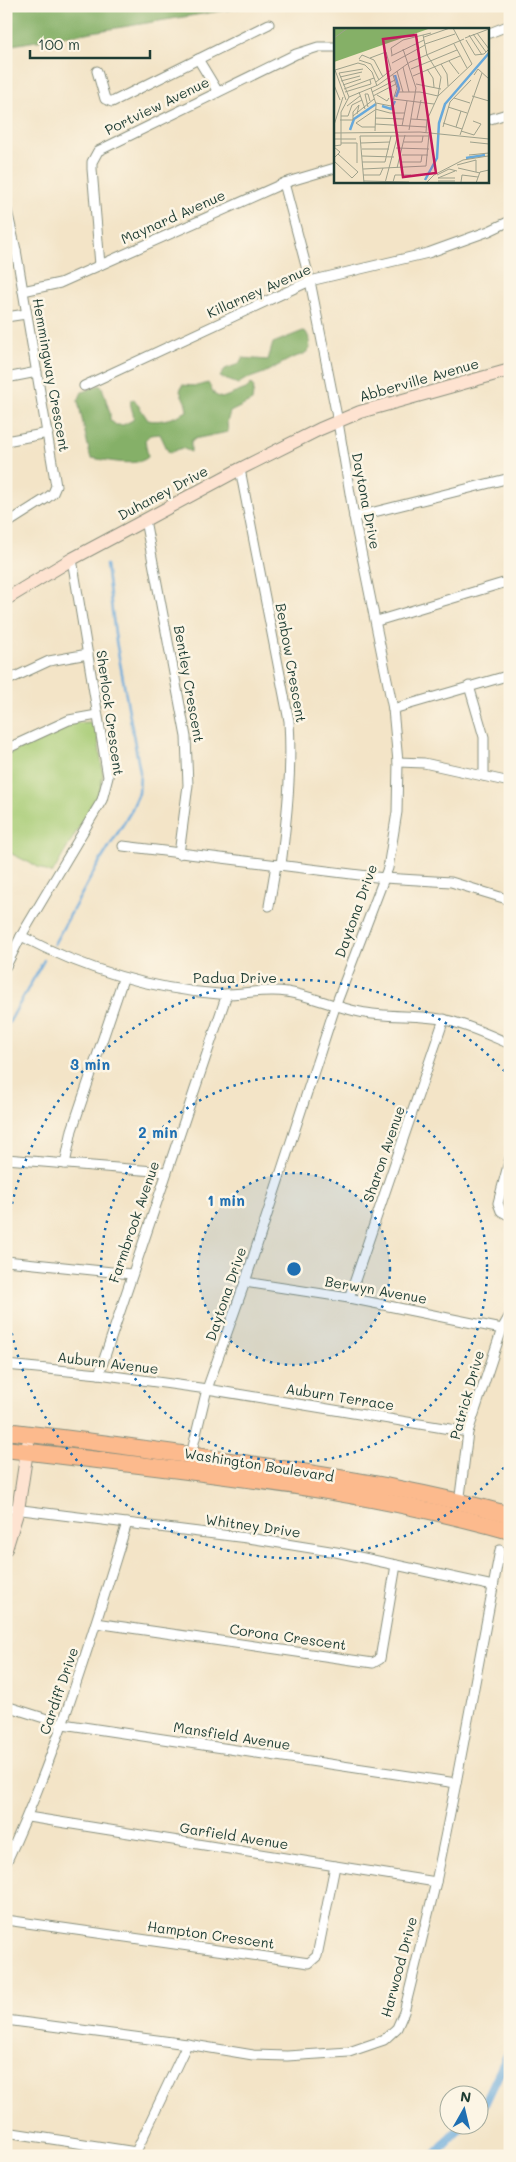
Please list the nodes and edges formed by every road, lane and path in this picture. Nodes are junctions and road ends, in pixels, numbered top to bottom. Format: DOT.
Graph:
graph roads {
  1 [pos="269,24"];
  2 [pos="510,25"];
  3 [pos="488,34"];
  4 [pos="334,47"];
  5 [pos="198,59"];
  6 [pos="97,71"];
  7 [pos="218,92"];
  8 [pos="510,113"];
  9 [pos="488,120"];
  10 [pos="334,168"];
  11 [pos="284,183"];
  12 [pos="6,206"];
  13 [pos="510,221"];
  14 [pos="16,250"];
  15 [pos="6,252"];
  16 [pos="100,265"];
  17 [pos="310,281"];
  18 [pos="23,291"];
  19 [pos="26,314"];
  20 [pos="6,317"];
  21 [pos="510,370"];
  22 [pos="37,372"];
  23 [pos="6,378"];
  24 [pos="84,386"];
  25 [pos="338,422"];
  26 [pos="48,433"];
  27 [pos="6,441"];
  28 [pos="240,469"];
  29 [pos="510,478"];
  30 [pos="354,517"];
  31 [pos="145,520"];
  32 [pos="6,524"];
  33 [pos="72,559"];
  34 [pos="509,584"];
  35 [pos="6,599"];
  36 [pos="377,621"];
  37 [pos="88,654"];
  38 [pos="510,675"];
  39 [pos="6,681"];
  40 [pos="470,686"];
  41 [pos="393,709"];
  42 [pos="97,715"];
  43 [pos="6,749"];
  44 [pos="398,762"];
  45 [pos="484,776"];
  46 [pos="510,782"];
  47 [pos="123,846"];
  48 [pos="179,854"];
  49 [pos="278,865"];
  50 [pos="384,878"];
  51 [pos="510,900"];
  52 [pos="268,906"];
  53 [pos="21,936"];
  54 [pos="6,966"];
  55 [pos="123,979"];
  56 [pos="227,994"];
  57 [pos="336,1007"];
  58 [pos="444,1019"];
  59 [pos="510,1044"];
  60 [pos="510,1158"];
  61 [pos="6,1159"];
  62 [pos="65,1164"];
  63 [pos="166,1172"];
  64 [pos="510,1216"];
  65 [pos="6,1261"];
  66 [pos="131,1274"];
  67 [pos="245,1282"];
  68 [pos="349,1298"];
  69 [pos="510,1315"];
  70 [pos="502,1329"];
  71 [pos="6,1366"];
  72 [pos="99,1374"];
  73 [pos="207,1389"];
  74 [pos="6,1431"];
  75 [pos="468,1432"];
  76 [pos="30,1434"];
  77 [pos="6,1449"];
  78 [pos="27,1451"];
  79 [pos="191,1455"];
  80 [pos="458,1508"];
  81 [pos="12,1509"];
  82 [pos="510,1514"];
  83 [pos="127,1523"];
  84 [pos="510,1531"];
  85 [pos="6,1549"];
  86 [pos="500,1550"];
  87 [pos="396,1565"];
  88 [pos="493,1586"];
  89 [pos="96,1623"];
  90 [pos="6,1706"];
  91 [pos="62,1724"];
  92 [pos="456,1783"];
  93 [pos="28,1817"];
  94 [pos="6,1864"];
  95 [pos="335,1866"];
  96 [pos="436,1882"];
  97 [pos="6,1920"];
  98 [pos="6,2020"];
  99 [pos="187,2044"];
  100 [pos="6,2132"];
  101 [pos="135,2154"];
  1 -- 5 [label="street"];
  2 -- 3 [label="street"];
  4 -- 7 [label="street, Portview Avenue"];
  5 -- 6 [label="street"];
  5 -- 7 [label="street"];
  7 -- 16 [label="street, Portview Avenue"];
  8 -- 9 [label="street"];
  10 -- 11 [label="street, Maynard Avenue"];
  11 -- 16 [label="street, Maynard Avenue"];
  11 -- 17 [label="street, Daytona Drive"];
  12 -- 14 [label="street, Hemmingway Crescent"];
  13 -- 17 [label="street, Killarney Avenue"];
  14 -- 15 [label="street"];
  14 -- 18 [label="street, Hemmingway Crescent"];
  16 -- 18 [label="street, Maynard Avenue"];
  17 -- 24 [label="street, Killarney Avenue"];
  17 -- 25 [label="street, Daytona Drive"];
  18 -- 19 [label="street, Hemmingway Crescent"];
  19 -- 20 [label="street"];
  19 -- 22 [label="street, Hemmingway Crescent"];
  21 -- 25 [label="street, Abberville Avenue"];
  22 -- 23 [label="street"];
  22 -- 26 [label="street, Hemmingway Crescent"];
  25 -- 28 [label="street, Duhaney Drive"];
  25 -- 30 [label="street, Daytona Drive"];
  26 -- 27 [label="street"];
  26 -- 32 [label="street, Hemmingway Crescent"];
  28 -- 31 [label="street, Duhaney Drive"];
  28 -- 49 [label="street, Benbow Crescent"];
  29 -- 30 [label="street"];
  30 -- 36 [label="street, Daytona Drive"];
  31 -- 33 [label="street, Duhaney Drive"];
  31 -- 48 [label="street, Bentley Crescent"];
  33 -- 35 [label="street, Duhaney Drive"];
  33 -- 37 [label="street, Sherlock Crescent"];
  34 -- 36 [label="street"];
  36 -- 41 [label="street, Daytona Drive"];
  37 -- 39 [label="street"];
  37 -- 42 [label="street, Sherlock Crescent"];
  38 -- 40 [label="street"];
  40 -- 41 [label="street"];
  40 -- 45 [label="street"];
  41 -- 44 [label="street, Daytona Drive"];
  42 -- 43 [label="street"];
  42 -- 53 [label="street, Sherlock Crescent"];
  44 -- 45 [label="street"];
  44 -- 50 [label="street, Daytona Drive"];
  45 -- 46 [label="street"];
  47 -- 48 [label="street"];
  48 -- 49 [label="street"];
  49 -- 50 [label="street"];
  49 -- 52 [label="street, Benbow Crescent"];
  50 -- 51 [label="street"];
  50 -- 57 [label="street, Daytona Drive"];
  53 -- 54 [label="street, Sherlock Crescent"];
  53 -- 55 [label="street, Padua Drive"];
  55 -- 56 [label="street, Padua Drive"];
  55 -- 62 [label="street"];
  56 -- 57 [label="street, Padua Drive"];
  56 -- 63 [label="street, Farmbrook Avenue"];
  57 -- 58 [label="street, Padua Drive"];
  57 -- 67 [label="street, Daytona Drive"];
  58 -- 59 [label="street, Padua Drive"];
  58 -- 68 [label="street, Sharon Avenue"];
  60 -- 64 [label="street"];
  61 -- 62 [label="street"];
  62 -- 63 [label="street"];
  63 -- 66 [label="street, Farmbrook Avenue"];
  65 -- 66 [label="street"];
  66 -- 72 [label="street, Farmbrook Avenue"];
  67 -- 68 [label="street, Berwyn Avenue"];
  67 -- 73 [label="street, Daytona Drive"];
  68 -- 70 [label="street, Berwyn Avenue"];
  69 -- 70 [label="street, Patrick Drive"];
  70 -- 75 [label="street, Patrick Drive"];
  71 -- 72 [label="street, Auburn Avenue"];
  72 -- 73 [label="street, Auburn Avenue"];
  73 -- 75 [label="street, Auburn Terrace"];
  73 -- 79 [label="street, Daytona Drive"];
  74 -- 76 [label="highway, Washington Boulevard"];
  75 -- 80 [label="street, Patrick Drive"];
  76 -- 78 [label="street"];
  76 -- 79 [label="highway, Washington Boulevard"];
  77 -- 78 [label="highway, Washington Boulevard"];
  78 -- 80 [label="highway, Washington Boulevard"];
  78 -- 81 [label="street"];
  79 -- 80 [label="highway, Washington Boulevard"];
  80 -- 82 [label="highway, Washington Boulevard"];
  80 -- 84 [label="highway, Washington Boulevard"];
  81 -- 83 [label="street, Whitney Drive"];
  81 -- 85 [label="street"];
  83 -- 87 [label="street, Whitney Drive"];
  83 -- 89 [label="street, Cardiff Drive"];
  86 -- 88 [label="street, Harwood Drive"];
  87 -- 88 [label="street, Whitney Drive"];
  87 -- 89 [label="street, Corona Crescent"];
  88 -- 92 [label="street, Harwood Drive"];
  89 -- 91 [label="street, Cardiff Drive"];
  90 -- 91 [label="street, Mansfield Avenue"];
  91 -- 92 [label="street, Mansfield Avenue"];
  91 -- 93 [label="street, Cardiff Drive"];
  92 -- 96 [label="street, Harwood Drive"];
  93 -- 94 [label="street, Cardiff Drive"];
  93 -- 95 [label="street, Garfield Avenue"];
  95 -- 96 [label="street, Garfield Avenue"];
  95 -- 97 [label="street, Hampton Crescent"];
  96 -- 99 [label="street, Harwood Drive"];
  98 -- 99 [label="street, Harwood Drive"];
  99 -- 101 [label="street"];
  100 -- 101 [label="street"];
}
